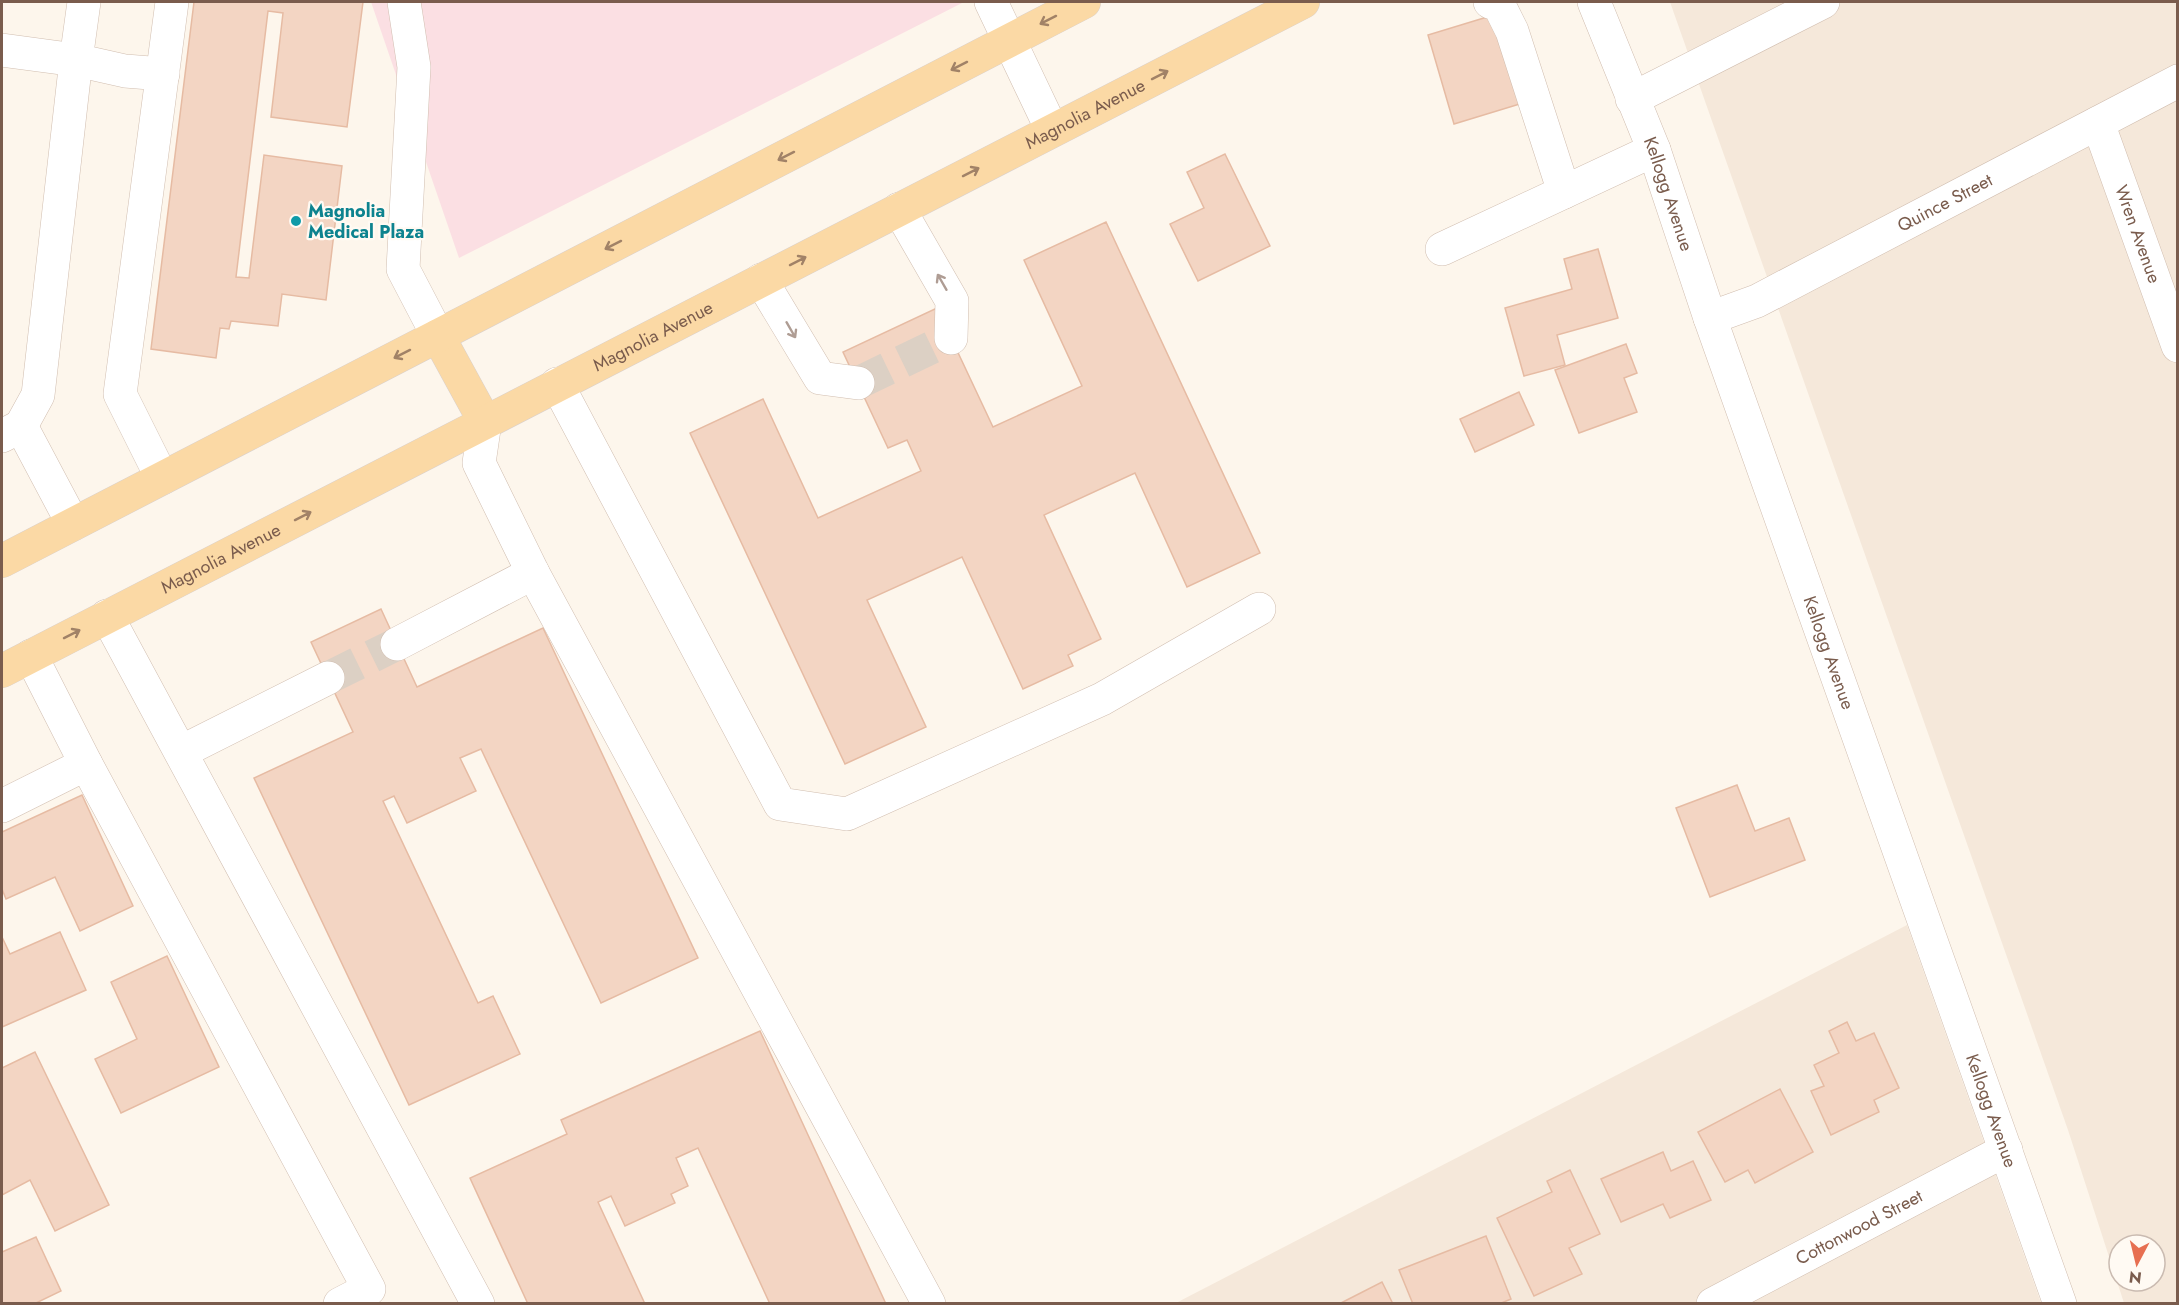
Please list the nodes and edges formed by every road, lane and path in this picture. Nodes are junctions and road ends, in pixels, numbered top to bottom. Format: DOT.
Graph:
graph roads {
  1 [pos="84,2"];
  2 [pos="172,2"];
  3 [pos="404,2"];
  4 [pos="992,2"];
  5 [pos="1084,2"];
  6 [pos="1303,2"];
  7 [pos="1490,2"];
  8 [pos="1594,2"];
  9 [pos="1823,2"];
  10 [pos="1011,39"];
  11 [pos="2,50"];
  12 [pos="76,60"];
  13 [pos="163,74"];
  14 [pos="2178,81"];
  15 [pos="1632,99"];
  16 [pos="2098,123"];
  17 [pos="1052,130"];
  18 [pos="1654,150"];
  19 [pos="1564,192"];
  20 [pos="899,209"];
  21 [pos="1442,249"];
  22 [pos="761,280"];
  23 [pos="1710,318"];
  24 [pos="438,336"];
  25 [pos="951,338"];
  26 [pos="2178,346"];
  27 [pos="858,383"];
  28 [pos="558,384"];
  29 [pos="485,422"];
  30 [pos="11,431"];
  31 [pos="162,478"];
  32 [pos="73,524"];
  33 [pos="2,561"];
  34 [pos="533,573"];
  35 [pos="1259,609"];
  36 [pos="107,616"];
  37 [pos="397,644"];
  38 [pos="31,656"];
  39 [pos="2,671"];
  40 [pos="328,678"];
  41 [pos="181,752"];
  42 [pos="86,764"];
  43 [pos="2,806"];
  44 [pos="2006,1150"];
  45 [pos="340,1304"];
  46 [pos="478,1304"];
  47 [pos="929,1304"];
  48 [pos="1713,1304"];
  49 [pos="2060,1304"];
  1 -- 12 [label="street"];
  2 -- 13 [label="street"];
  3 -- 24 [label="street"];
  4 -- 10 [label="street"];
  5 -- 10 [label="main road, one-way"];
  17 -- 6 [label="main road, Magnolia Avenue, one-way"];
  7 -- 19 [label="street"];
  8 -- 15 [label="street, Kellogg Avenue"];
  9 -- 15 [label="street"];
  10 -- 17 [label="street"];
  10 -- 24 [label="main road, one-way"];
  11 -- 12 [label="street"];
  12 -- 13 [label="street"];
  12 -- 30 [label="street"];
  13 -- 31 [label="street"];
  14 -- 16 [label="street, Quince Street"];
  15 -- 18 [label="street, Kellogg Avenue"];
  16 -- 23 [label="street, Quince Street"];
  16 -- 26 [label="street, Wren Avenue"];
  20 -- 17 [label="main road, Magnolia Avenue, one-way"];
  18 -- 19 [label="street"];
  18 -- 23 [label="street, Kellogg Avenue"];
  19 -- 21 [label="street"];
  22 -- 20 [label="main road, Magnolia Avenue, one-way"];
  25 -- 20 [label="street, one-way"];
  22 -- 27 [label="street, one-way"];
  22 -- 28 [label="main road, Magnolia Avenue"];
  23 -- 44 [label="street, Kellogg Avenue"];
  24 -- 29 [label="main road"];
  24 -- 31 [label="main road, one-way"];
  28 -- 29 [label="main road, Magnolia Avenue"];
  28 -- 35 [label="street"];
  29 -- 34 [label="street"];
  36 -- 29 [label="main road, Magnolia Avenue, one-way"];
  30 -- 32 [label="street"];
  31 -- 32 [label="main road"];
  32 -- 33 [label="main road"];
  34 -- 37 [label="street"];
  34 -- 47 [label="street"];
  38 -- 36 [label="main road, Magnolia Avenue, one-way"];
  36 -- 41 [label="street"];
  38 -- 39 [label="main road, Magnolia Avenue"];
  38 -- 42 [label="street"];
  40 -- 41 [label="street"];
  41 -- 46 [label="street"];
  42 -- 43 [label="street"];
  42 -- 45 [label="street"];
  44 -- 48 [label="street, Cottonwood Street"];
  44 -- 49 [label="street, Kellogg Avenue"];
}
